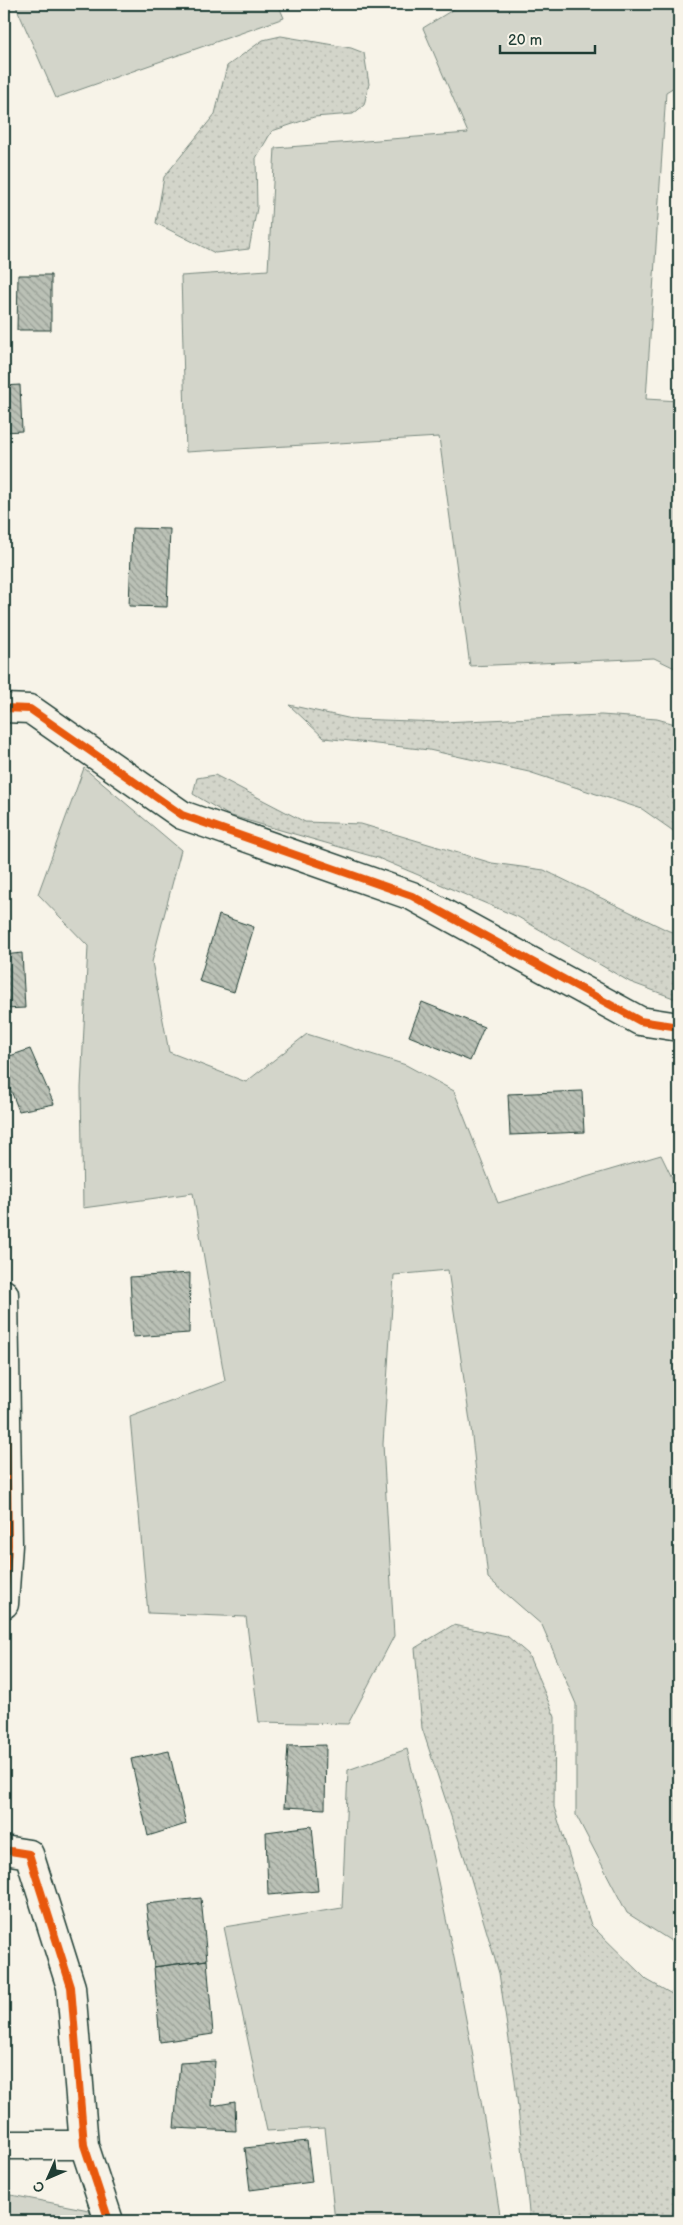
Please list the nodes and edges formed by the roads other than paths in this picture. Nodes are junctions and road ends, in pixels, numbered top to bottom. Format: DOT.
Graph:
graph roads {
  1 [pos="4,708"];
  2 [pos="679,1027"];
  3 [pos="4,1294"];
  4 [pos="4,1604"];
  5 [pos="4,1850"];
  6 [pos="4,2145"];
  7 [pos="84,2145"];
  8 [pos="109,2221"];
  1 -- 2 [label="street"];
  3 -- 4 [label="street"];
  5 -- 7 [label="street"];
  6 -- 7 [label="street"];
  7 -- 8 [label="street"];
}
